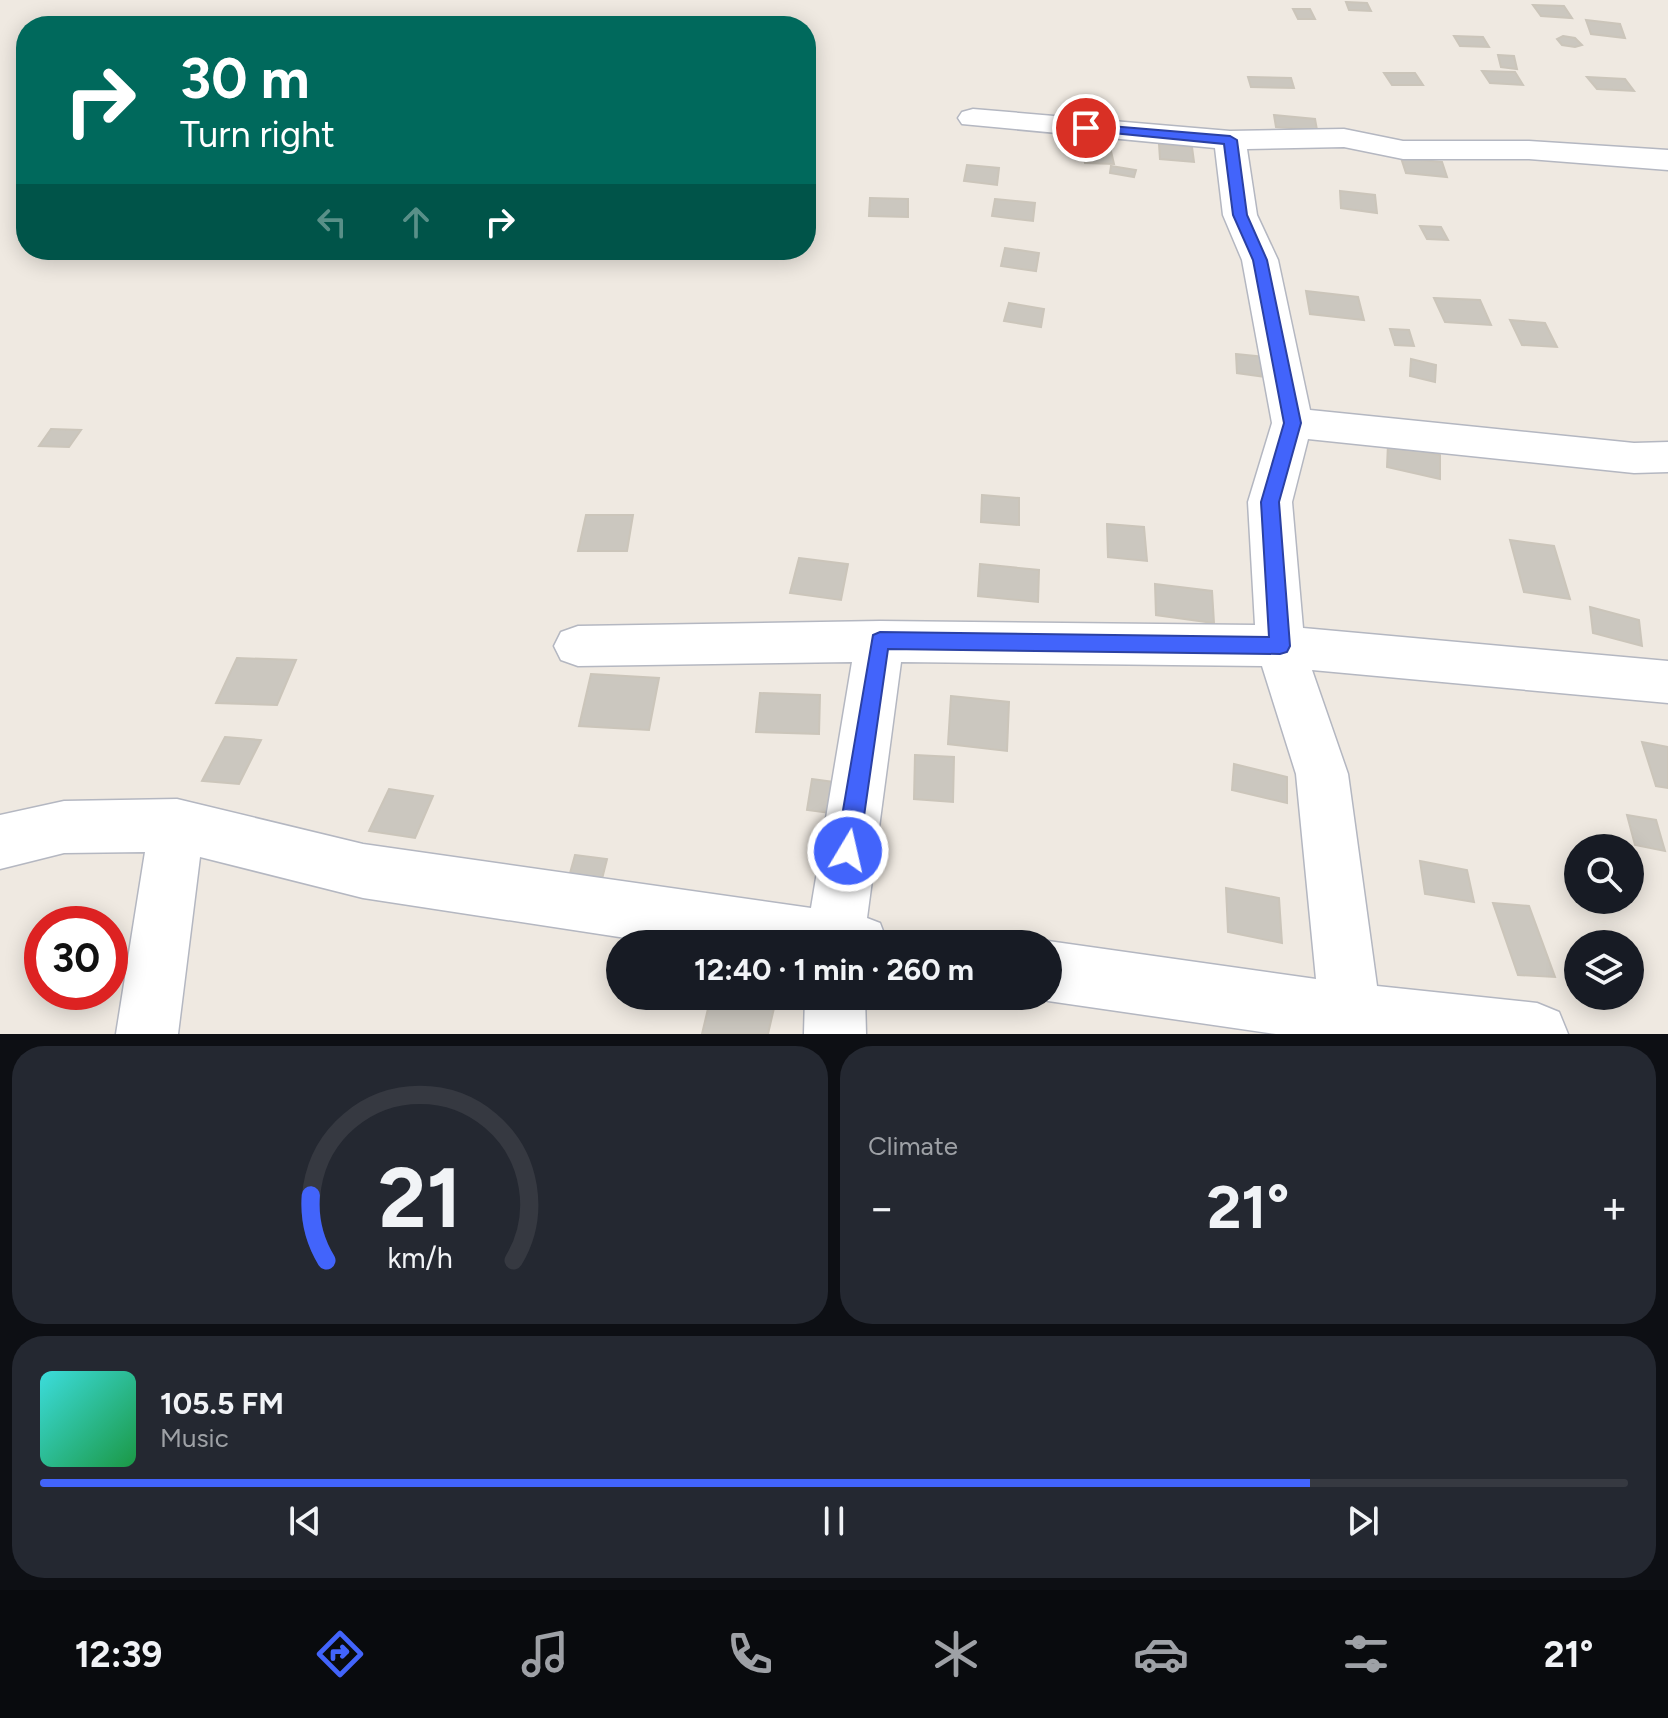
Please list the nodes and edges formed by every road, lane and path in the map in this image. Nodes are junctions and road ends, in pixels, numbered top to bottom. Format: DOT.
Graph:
graph roads {
  1 [pos="973,118"];
  2 [pos="1230,140"];
  3 [pos="1668,160"];
  4 [pos="1292,423"];
  5 [pos="1668,457"];
  6 [pos="880,641"];
  7 [pos="578,646"];
  8 [pos="1280,646"];
  9 [pos="1668,682"];
  10 [pos="177,825"];
  11 [pos="0,842"];
  12 [pos="694,930"];
  13 [pos="843,930"];
  14 [pos="1062,973"];
  15 [pos="837,1010"];
  16 [pos="1350,1024"];
  17 [pos="147,1034"];
  18 [pos="835,1034"];
  19 [pos="1537,1034"];
  1 -- 2 [label="street"];
  2 -- 3 [label="street"];
  2 -- 4 [label="street"];
  4 -- 5 [label="street"];
  4 -- 8 [label="street"];
  6 -- 7 [label="street"];
  6 -- 8 [label="street"];
  6 -- 13 [label="street"];
  8 -- 9 [label="street"];
  8 -- 16 [label="street"];
  10 -- 11 [label="street"];
  10 -- 12 [label="street"];
  10 -- 17 [label="street"];
  14 -- 16 [label="street"];
  15 -- 18 [label="street"];
  16 -- 19 [label="street"];
}
